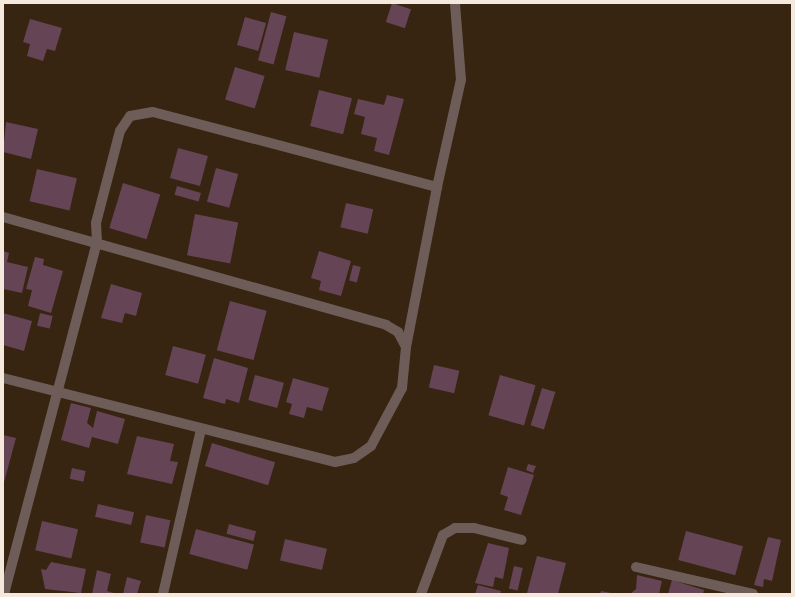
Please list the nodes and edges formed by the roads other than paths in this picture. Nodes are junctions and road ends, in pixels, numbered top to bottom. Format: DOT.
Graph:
graph roads {
  1 [pos="455,3"];
  2 [pos="437,187"];
  3 [pos="3,217"];
  4 [pos="97,242"];
  5 [pos="406,346"];
  6 [pos="3,378"];
  7 [pos="56,390"];
  8 [pos="201,429"];
  9 [pos="522,540"];
  10 [pos="636,567"];
  11 [pos="737,592"];
  12 [pos="4,594"];
  13 [pos="163,594"];
  14 [pos="422,594"];
  15 [pos="753,594"];
  1 -- 2 [label="street"];
  2 -- 4 [label="street"];
  2 -- 5 [label="street"];
  3 -- 4 [label="street"];
  4 -- 5 [label="street"];
  4 -- 7 [label="street"];
  5 -- 8 [label="street"];
  6 -- 7 [label="street"];
  7 -- 8 [label="street"];
  7 -- 12 [label="street"];
  8 -- 13 [label="street"];
  9 -- 14 [label="street"];
  10 -- 11 [label="street"];
  11 -- 15 [label="street"];
}
